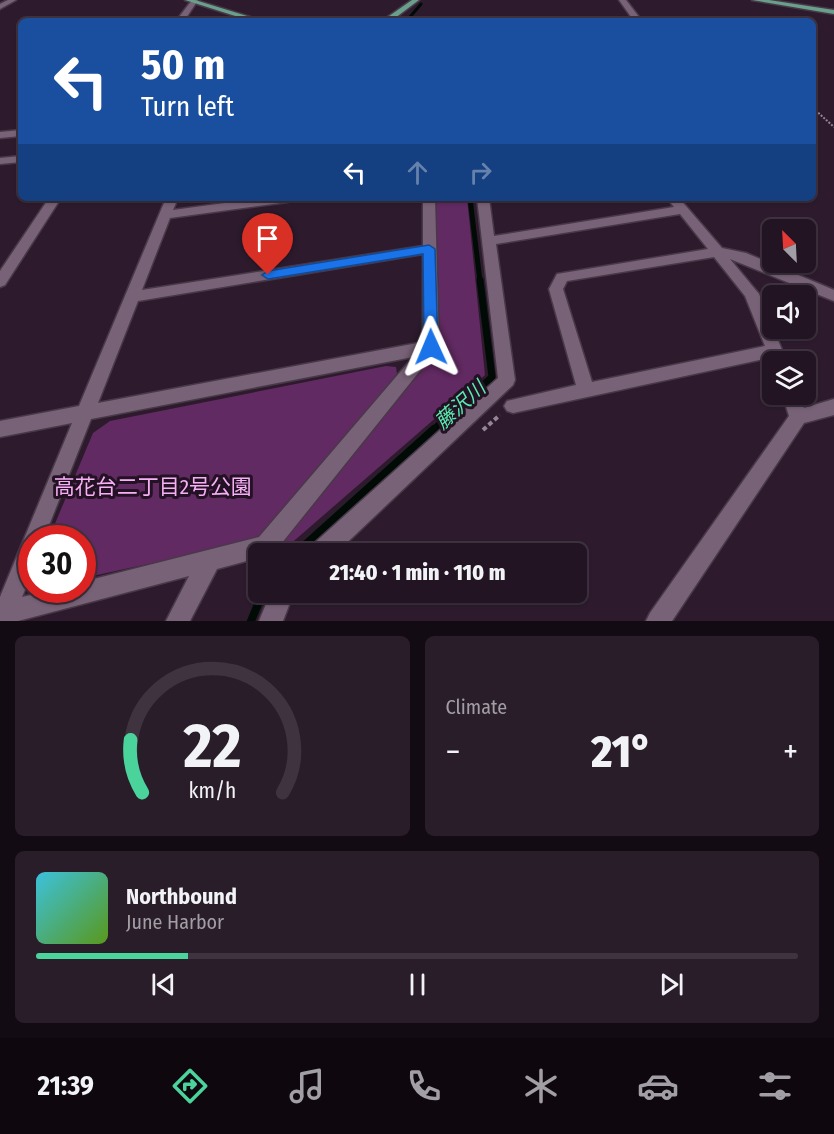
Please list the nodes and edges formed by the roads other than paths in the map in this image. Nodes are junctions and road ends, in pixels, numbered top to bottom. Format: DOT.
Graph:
graph roads {
  1 [pos="12,0"];
  2 [pos="416,0"];
  3 [pos="622,0"];
  4 [pos="755,0"];
  5 [pos="192,1"];
  6 [pos="0,3"];
  7 [pos="0,7"];
  8 [pos="834,12"];
  9 [pos="182,18"];
  10 [pos="249,18"];
  11 [pos="390,18"];
  12 [pos="636,18"];
  13 [pos="18,133"];
  14 [pos="0,135"];
  15 [pos="18,159"];
  16 [pos="0,161"];
  17 [pos="53,201"];
  18 [pos="171,201"];
  19 [pos="266,201"];
  20 [pos="429,201"];
  21 [pos="483,201"];
  22 [pos="677,204"];
  23 [pos="165,215"];
  24 [pos="487,241"];
  25 [pos="429,249"];
  26 [pos="718,252"];
  27 [pos="0,282"];
  28 [pos="834,296"];
  29 [pos="131,297"];
  30 [pos="431,347"];
  31 [pos="775,351"];
  32 [pos="762,359"];
  33 [pos="586,390"];
  34 [pos="794,405"];
  35 [pos="513,406"];
  36 [pos="834,407"];
  37 [pos="83,412"];
  38 [pos="798,417"];
  39 [pos="0,429"];
  40 [pos="39,525"];
  41 [pos="331,543"];
  42 [pos="210,560"];
  43 [pos="18,579"];
  44 [pos="278,603"];
  45 [pos="3,617"];
  46 [pos="178,621"];
  47 [pos="271,621"];
  48 [pos="658,621"];
  1 -- 6 [label="street"];
  1 -- 7 [label="street"];
  2 -- 11 [label="main road"];
  3 -- 12 [label="street"];
  4 -- 8 [label="main road"];
  5 -- 9 [label="street"];
  5 -- 10 [label="main road"];
  13 -- 14 [label="street"];
  15 -- 16 [label="street"];
  17 -- 27 [label="street"];
  18 -- 23 [label="street"];
  19 -- 23 [label="street"];
  20 -- 25 [label="street"];
  21 -- 24 [label="street"];
  22 -- 24 [label="street"];
  22 -- 26 [label="street"];
  23 -- 29 [label="street"];
  24 -- 41 [label="street"];
  25 -- 29 [label="street"];
  25 -- 30 [label="street"];
  26 -- 28 [label="street"];
  26 -- 31 [label="street"];
  26 -- 33 [label="street"];
  29 -- 37 [label="street"];
  30 -- 37 [label="street"];
  30 -- 42 [label="street"];
  32 -- 33 [label="street"];
  33 -- 35 [label="street"];
  34 -- 38 [label="street"];
  36 -- 38 [label="street"];
  37 -- 39 [label="street"];
  37 -- 40 [label="street"];
  38 -- 48 [label="street"];
  42 -- 45 [label="street"];
  42 -- 46 [label="street"];
  43 -- 45 [label="street"];
  44 -- 47 [label="street"];
}
